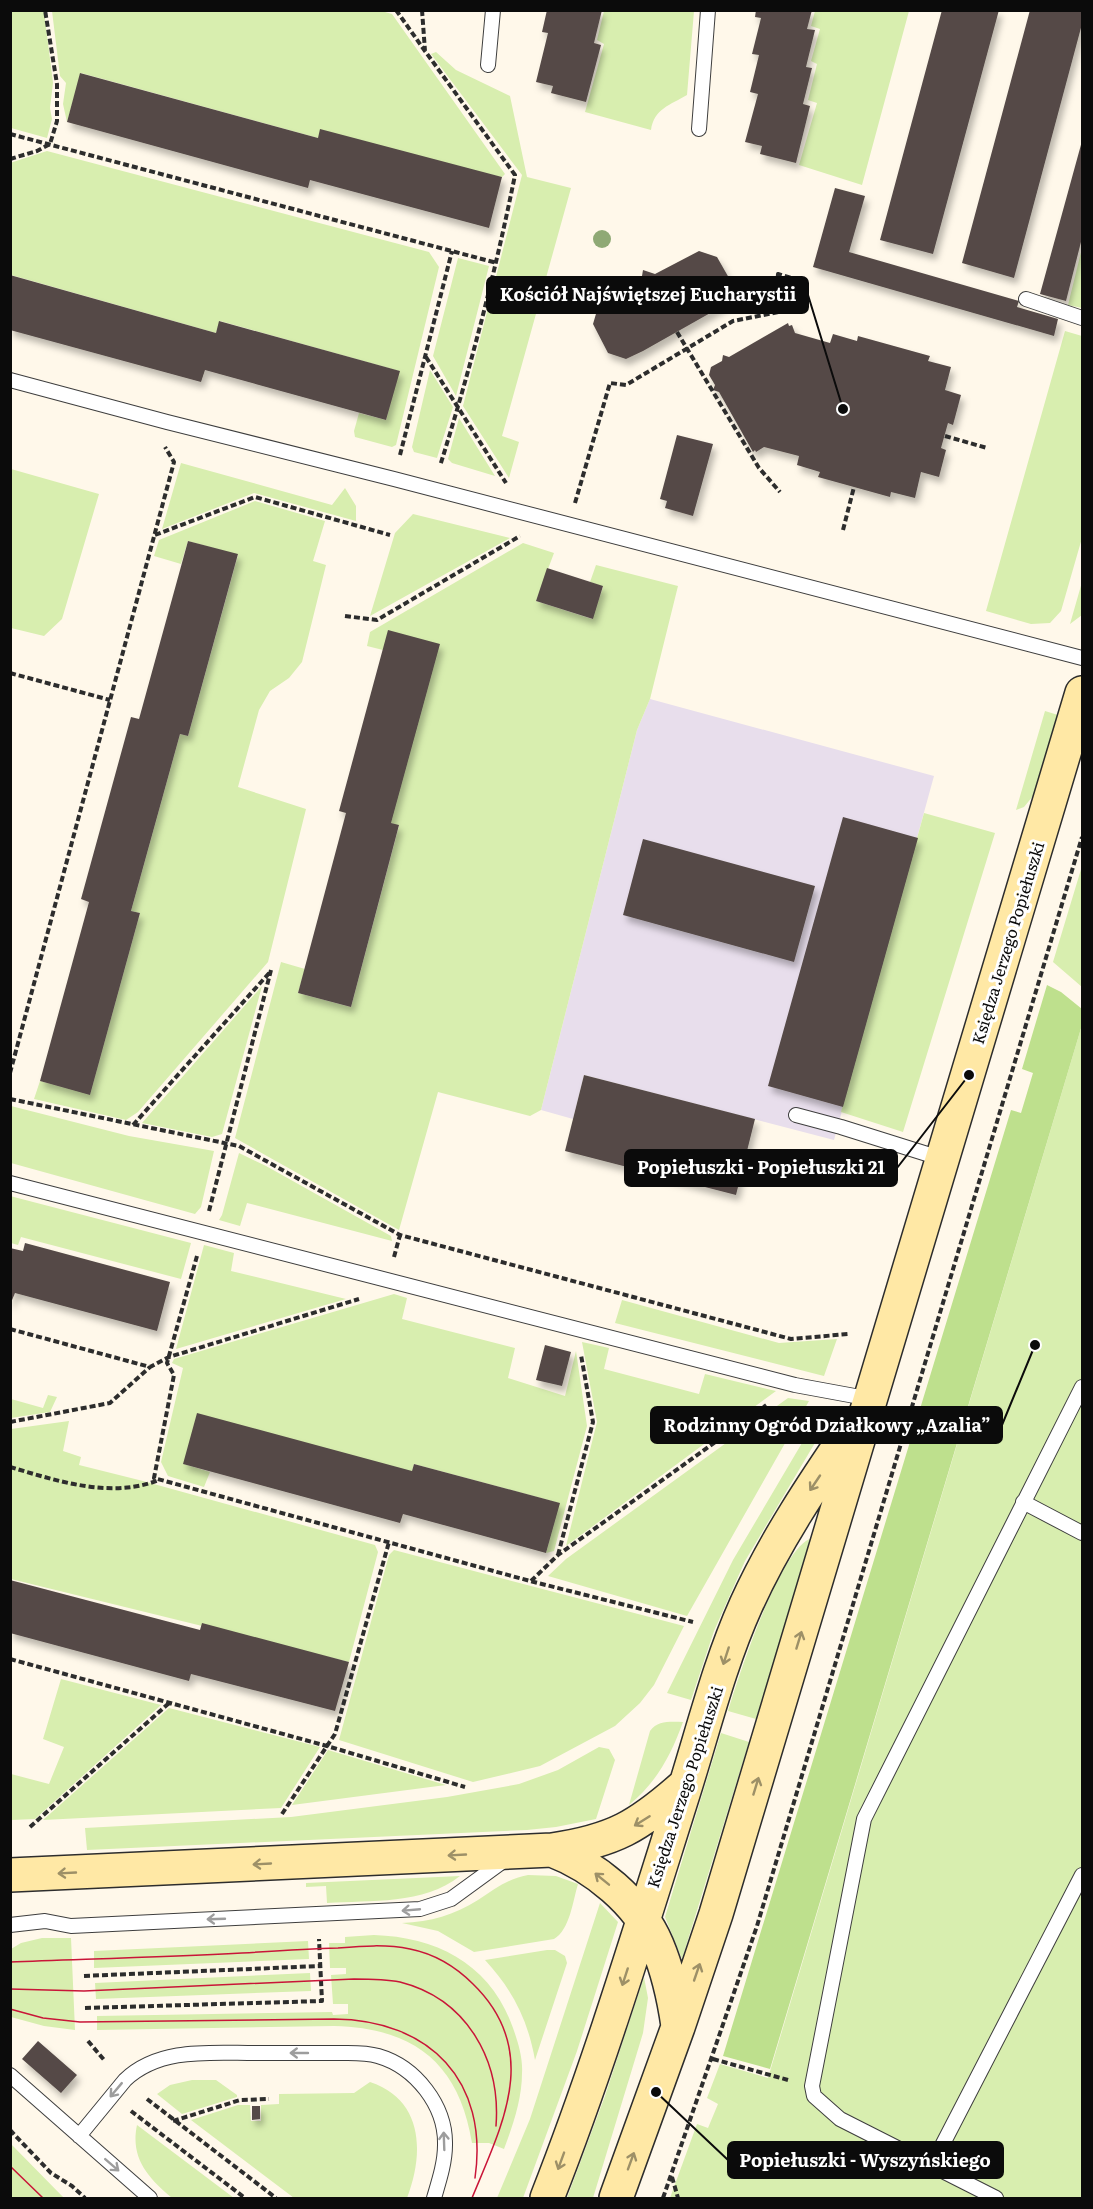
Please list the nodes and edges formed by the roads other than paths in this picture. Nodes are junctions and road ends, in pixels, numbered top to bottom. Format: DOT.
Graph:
graph roads {
  1 [pos="493,10"];
  2 [pos="708,10"];
  3 [pos="488,65"];
  4 [pos="699,129"];
  5 [pos="1026,299"];
  6 [pos="1083,318"];
  7 [pos="10,380"];
  8 [pos="1083,658"];
  9 [pos="1083,693"];
  10 [pos="796,1115"];
  11 [pos="943,1159"];
  12 [pos="10,1183"];
  13 [pos="1083,1387"];
  14 [pos="871,1399"];
  15 [pos="1023,1502"];
  16 [pos="1083,1533"];
  17 [pos="687,1783"];
  18 [pos="552,1850"];
  19 [pos="515,1852"];
  20 [pos="10,1875"];
  21 [pos="1083,1875"];
  22 [pos="643,1921"];
  23 [pos="10,1925"];
  24 [pos="678,2027"];
  25 [pos="10,2074"];
  26 [pos="79,2136"];
  27 [pos="932,2165"];
  28 [pos="150,2199"];
  29 [pos="434,2199"];
  30 [pos="547,2199"];
  31 [pos="616,2199"];
  32 [pos="996,2199"];
  1 -- 3 [label="lane"];
  2 -- 4 [label="lane"];
  5 -- 6 [label="lane"];
  7 -- 8 [label="lane"];
  9 -- 11 [label="street, Księdza Jerzego Popiełuszki"];
  10 -- 11 [label="lane"];
  11 -- 14 [label="street, Księdza Jerzego Popiełuszki"];
  12 -- 14 [label="lane"];
  13 -- 15 [label="lane"];
  14 -- 17 [label="street, Księdza Jerzego Popiełuszki, one-way"];
  24 -- 14 [label="street, Księdza Jerzego Popiełuszki, one-way"];
  15 -- 16 [label="lane"];
  15 -- 27 [label="lane"];
  17 -- 18 [label="street, one-way"];
  17 -- 22 [label="street, Księdza Jerzego Popiełuszki"];
  18 -- 19 [label="street"];
  22 -- 18 [label="street, one-way"];
  19 -- 20 [label="street, one-way"];
  19 -- 23 [label="lane, one-way"];
  21 -- 27 [label="lane"];
  22 -- 24 [label="street"];
  22 -- 30 [label="street, Księdza Jerzego Popiełuszki, one-way"];
  31 -- 24 [label="street, Księdza Jerzego Popiełuszki, one-way"];
  25 -- 26 [label="lane"];
  26 -- 28 [label="lane, one-way"];
  29 -- 26 [label="lane, one-way"];
  27 -- 32 [label="lane"];
}
